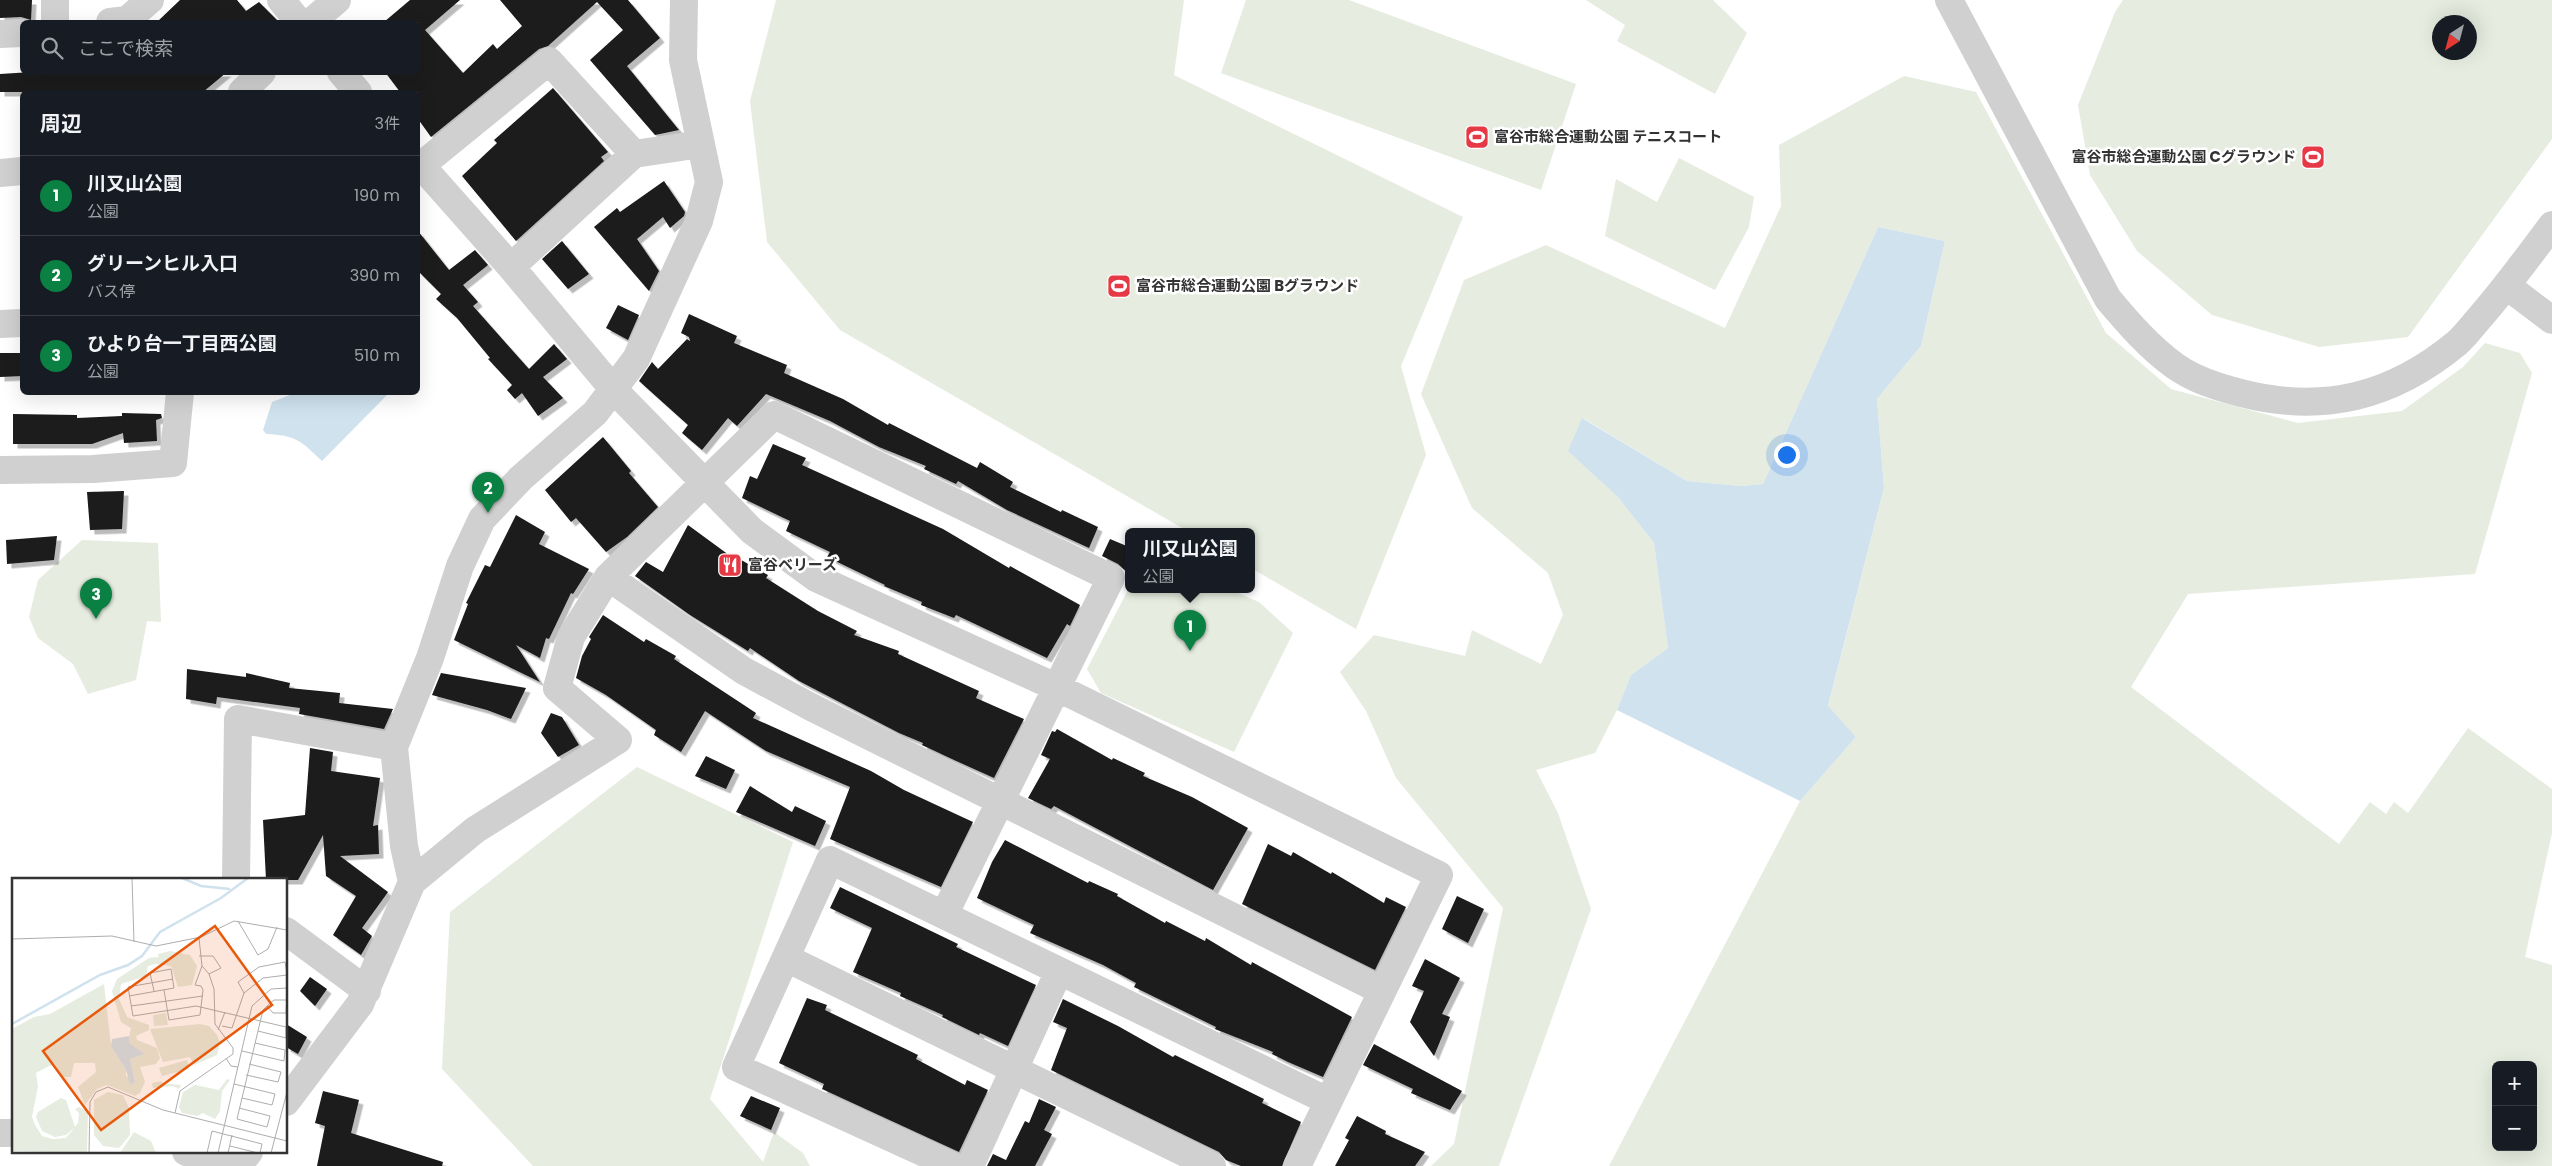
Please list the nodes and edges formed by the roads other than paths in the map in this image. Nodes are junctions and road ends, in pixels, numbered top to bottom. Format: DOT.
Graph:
graph roads {
  1 [pos="55,0"];
  2 [pos="150,0"];
  3 [pos="281,0"];
  4 [pos="337,0"];
  5 [pos="684,0"];
  6 [pos="1949,0"];
  7 [pos="55,20"];
  8 [pos="127,20"];
  9 [pos="297,20"];
  10 [pos="313,20"];
  11 [pos="20,33"];
  12 [pos="0,34"];
  13 [pos="259,75"];
  14 [pos="344,75"];
  15 [pos="244,90"];
  16 [pos="356,90"];
  17 [pos="701,144"];
  18 [pos="634,154"];
  19 [pos="420,163"];
  20 [pos="420,167"];
  21 [pos="20,171"];
  22 [pos="0,173"];
  23 [pos="2552,225"];
  24 [pos="511,268"];
  25 [pos="2507,286"];
  26 [pos="2552,320"];
  27 [pos="20,323"];
  28 [pos="0,324"];
  29 [pos="614,390"];
  30 [pos="180,395"];
  31 [pos="0,470"];
  32 [pos="705,481"];
  33 [pos="608,577"];
  34 [pos="1058,688"];
  35 [pos="394,748"];
  36 [pos="1000,801"];
  37 [pos="236,878"];
  38 [pos="412,882"];
  39 [pos="944,915"];
  40 [pos="288,932"];
  41 [pos="786,958"];
  42 [pos="1059,971"];
  43 [pos="367,991"];
  44 [pos="1382,991"];
  45 [pos="1014,1069"];
  46 [pos="288,1099"];
  47 [pos="1328,1101"];
  48 [pos="192,1154"];
  49 [pos="247,1154"];
  50 [pos="229,1166"];
  51 [pos="238,1166"];
  52 [pos="953,1166"];
  53 [pos="970,1166"];
  54 [pos="1212,1166"];
  55 [pos="1297,1166"];
  1 -- 7 [label="street"];
  2 -- 8 [label="street"];
  3 -- 9 [label="street"];
  4 -- 10 [label="street"];
  5 -- 17 [label="street"];
  6 -- 25 [label="street"];
  11 -- 12 [label="street"];
  13 -- 15 [label="street"];
  14 -- 16 [label="street"];
  17 -- 18 [label="street"];
  17 -- 29 [label="street"];
  18 -- 19 [label="street"];
  18 -- 24 [label="street"];
  20 -- 24 [label="street"];
  21 -- 22 [label="street"];
  23 -- 25 [label="street"];
  24 -- 29 [label="street"];
  25 -- 26 [label="street"];
  27 -- 28 [label="street"];
  29 -- 32 [label="street"];
  29 -- 35 [label="street"];
  30 -- 31 [label="street"];
  32 -- 33 [label="street"];
  32 -- 34 [label="street"];
  32 -- 34 [label="street"];
  33 -- 36 [label="street"];
  33 -- 38 [label="street"];
  34 -- 36 [label="street"];
  34 -- 44 [label="street"];
  35 -- 37 [label="street"];
  35 -- 38 [label="street"];
  36 -- 39 [label="street"];
  36 -- 44 [label="street"];
  38 -- 43 [label="street"];
  39 -- 41 [label="street"];
  39 -- 42 [label="street"];
  40 -- 43 [label="street"];
  41 -- 45 [label="street"];
  41 -- 52 [label="street"];
  42 -- 45 [label="street"];
  42 -- 47 [label="street"];
  43 -- 46 [label="street"];
  44 -- 47 [label="street"];
  45 -- 53 [label="street"];
  45 -- 54 [label="street"];
  47 -- 55 [label="street"];
  48 -- 50 [label="street"];
  49 -- 51 [label="street"];
}
